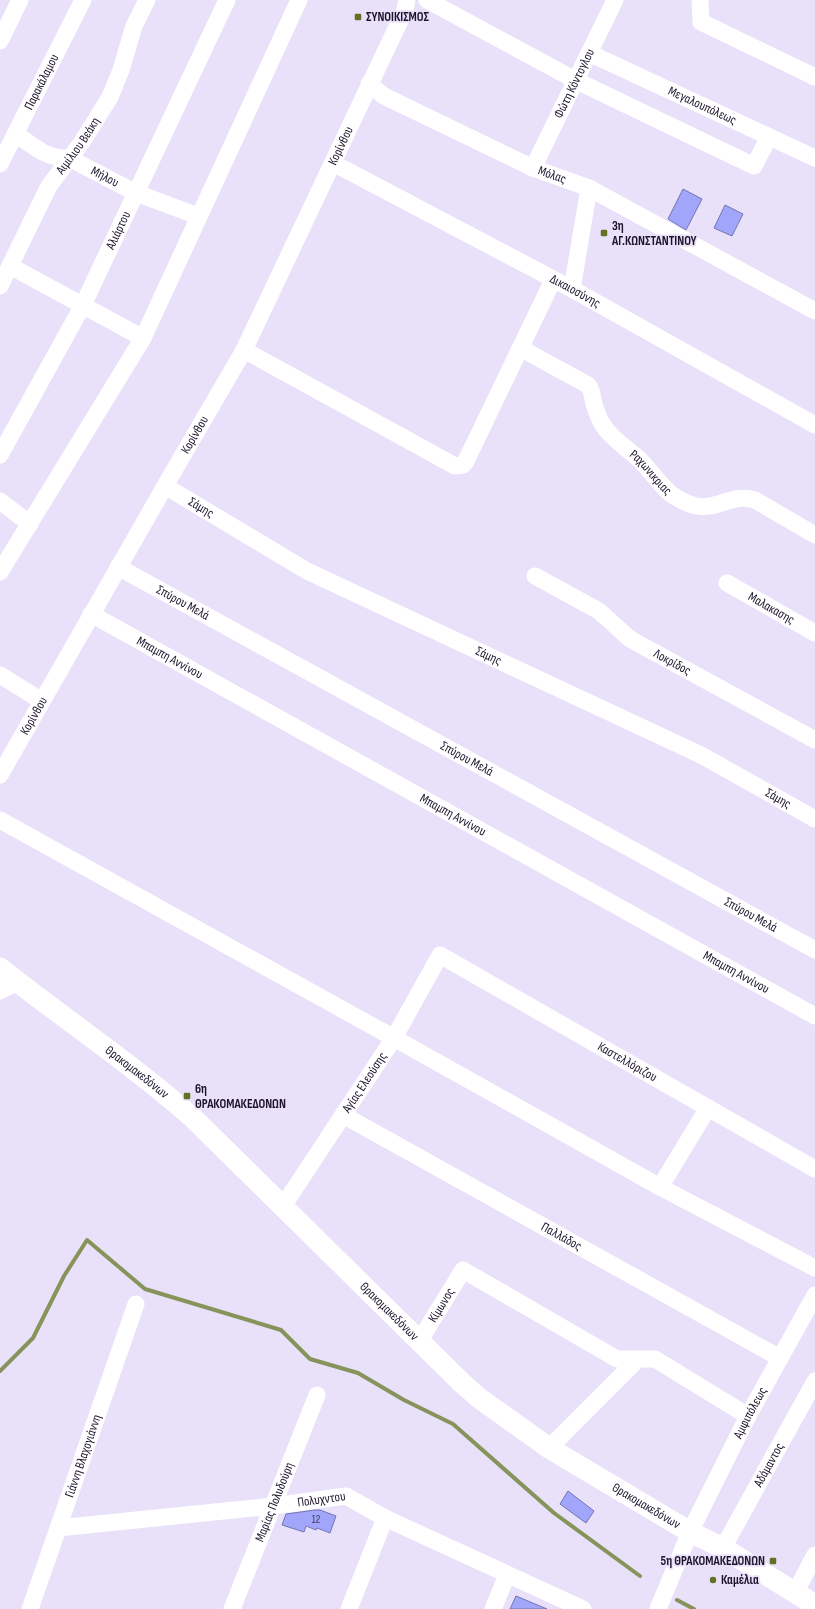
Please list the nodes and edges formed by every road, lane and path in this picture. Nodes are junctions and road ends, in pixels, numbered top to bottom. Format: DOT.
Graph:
graph roads {
  1 [pos="20,0"];
  2 [pos="83,0"];
  3 [pos="147,0"];
  4 [pos="227,0"];
  5 [pos="299,0"];
  6 [pos="407,0"];
  7 [pos="427,0"];
  8 [pos="615,0"];
  9 [pos="700,0"];
  10 [pos="0,41"];
  11 [pos="589,53"];
  12 [pos="815,77"];
  13 [pos="577,82"];
  14 [pos="369,84"];
  15 [pos="9,137"];
  16 [pos="769,137"];
  17 [pos="69,158"];
  18 [pos="815,158"];
  19 [pos="333,163"];
  20 [pos="0,164"];
  21 [pos="534,168"];
  22 [pos="589,188"];
  23 [pos="136,192"];
  24 [pos="198,216"];
  25 [pos="10,266"];
  26 [pos="553,280"];
  27 [pos="0,286"];
  28 [pos="572,289"];
  29 [pos="83,305"];
  30 [pos="815,311"];
  31 [pos="143,338"];
  32 [pos="520,348"];
  33 [pos="244,350"];
  34 [pos="815,425"];
  35 [pos="0,455"];
  36 [pos="165,486"];
  37 [pos="0,501"];
  38 [pos="30,524"];
  39 [pos="815,535"];
  40 [pos="118,567"];
  41 [pos="0,572"];
  42 [pos="536,576"];
  43 [pos="728,583"];
  44 [pos="91,614"];
  45 [pos="815,633"];
  46 [pos="0,675"];
  47 [pos="42,701"];
  48 [pos="815,740"];
  49 [pos="0,775"];
  50 [pos="815,819"];
  51 [pos="0,820"];
  52 [pos="815,950"];
  53 [pos="440,954"];
  54 [pos="0,968"];
  55 [pos="9,986"];
  56 [pos="815,1016"];
  57 [pos="394,1038"];
  58 [pos="708,1108"];
  59 [pos="343,1115"];
  60 [pos="815,1169"];
  61 [pos="660,1187"];
  62 [pos="282,1206"];
  63 [pos="815,1268"];
  64 [pos="815,1295"];
  65 [pos="136,1304"];
  66 [pos="420,1340"];
  67 [pos="780,1358"];
  68 [pos="638,1359"];
  69 [pos="815,1381"];
  70 [pos="317,1395"];
  71 [pos="748,1416"];
  72 [pos="549,1448"];
  73 [pos="273,1506"];
  74 [pos="384,1518"];
  75 [pos="58,1528"];
  76 [pos="690,1532"];
  77 [pos="723,1548"];
  78 [pos="815,1554"];
  79 [pos="507,1575"];
  80 [pos="795,1593"];
  81 [pos="815,1605"];
  82 [pos="30,1609"];
  83 [pos="232,1609"];
  84 [pos="349,1609"];
  85 [pos="493,1609"];
  86 [pos="581,1609"];
  87 [pos="658,1609"];
  1 -- 10 [label="street"];
  2 -- 15 [label="street, Παρακάλαμου"];
  3 -- 17 [label="street, Αιμίλιου Βεάκη"];
  4 -- 23 [label="street, Αλιάρτου"];
  5 -- 24 [label="street"];
  6 -- 14 [label="street"];
  7 -- 13 [label="street"];
  8 -- 11 [label="street, Φώτη Κόντογλου"];
  9 -- 12 [label="street"];
  11 -- 13 [label="street, Φώτη Κόντογλου"];
  11 -- 16 [label="street, Μεγαλουπόλεως"];
  13 -- 16 [label="street"];
  13 -- 21 [label="street, Φώτη Κόντογλου"];
  14 -- 19 [label="street, Κορίνθου"];
  14 -- 21 [label="street, Μόλας"];
  15 -- 17 [label="street, Μήλου"];
  15 -- 20 [label="street, Παρακάλαμου"];
  16 -- 18 [label="street, Μεγαλουπόλεως"];
  17 -- 23 [label="street, Μήλου"];
  17 -- 25 [label="street, Αιμίλιου Βεάκη"];
  19 -- 26 [label="street, Δικαιοσύνης"];
  19 -- 33 [label="street, Κορίνθου"];
  21 -- 22 [label="street, Μόλας"];
  22 -- 28 [label="street"];
  22 -- 30 [label="street, Μόλας"];
  23 -- 24 [label="street, Μήλου"];
  23 -- 29 [label="street, Αλιάρτου"];
  24 -- 31 [label="street"];
  25 -- 27 [label="street, Αιμίλιου Βεάκη"];
  25 -- 29 [label="street"];
  26 -- 28 [label="street, Δικαιοσύνης"];
  26 -- 32 [label="street"];
  28 -- 34 [label="street, Δικαιοσύνης"];
  29 -- 31 [label="street"];
  29 -- 35 [label="street, Αλιάρτου"];
  31 -- 38 [label="street"];
  32 -- 33 [label="street"];
  32 -- 39 [label="street, Ραχωνικριας"];
  33 -- 36 [label="street, Κορίνθου"];
  36 -- 40 [label="street, Κορίνθου"];
  36 -- 50 [label="street, Σάμης"];
  37 -- 38 [label="street"];
  38 -- 41 [label="street"];
  40 -- 44 [label="street, Κορίνθου"];
  40 -- 52 [label="street, Σπύρου Μελά"];
  42 -- 48 [label="street, Λοκρίδος"];
  43 -- 45 [label="street, Μαλακασης"];
  44 -- 47 [label="street, Κορίνθου"];
  44 -- 56 [label="street, Μπαμπη Αννίνου"];
  46 -- 47 [label="street"];
  47 -- 49 [label="street, Κορίνθου"];
  51 -- 57 [label="street"];
  53 -- 57 [label="street, Αγίας Ελεούσης"];
  53 -- 58 [label="street, Καστελλόριζου"];
  54 -- 55 [label="main road, Θρακομακεδόνων"];
  55 -- 62 [label="main road, Θρακομακεδόνων"];
  57 -- 59 [label="street, Αγίας Ελεούσης"];
  57 -- 61 [label="street"];
  58 -- 60 [label="street, Καστελλόριζου"];
  58 -- 61 [label="street"];
  59 -- 62 [label="street, Αγίας Ελεούσης"];
  59 -- 67 [label="street, Παλλάδος"];
  61 -- 63 [label="street"];
  62 -- 66 [label="main road, Θρακομακεδόνων"];
  64 -- 67 [label="street, Αμφιπόλεως"];
  65 -- 75 [label="street, Γιάννη Βλαχογιάννη"];
  66 -- 68 [label="street, Κίμωνος"];
  66 -- 72 [label="main road, Θρακομακεδόνων"];
  67 -- 71 [label="street, Αμφιπόλεως"];
  68 -- 71 [label="street"];
  68 -- 72 [label="street"];
  69 -- 77 [label="street, Αδάμαντος"];
  70 -- 73 [label="street, Μαρίας Πολυδούρη"];
  71 -- 76 [label="street, Αμφιπόλεως"];
  72 -- 76 [label="main road, Θρακομακεδόνων"];
  73 -- 74 [label="street, Πολυχντου"];
  73 -- 75 [label="street, Πολυχντου"];
  73 -- 83 [label="street, Μαρίας Πολυδούρη"];
  74 -- 79 [label="street, Πολυχντου"];
  74 -- 84 [label="street"];
  75 -- 82 [label="street, Γιάννη Βλαχογιάννη"];
  76 -- 77 [label="main road, Θρακομακεδόνων"];
  76 -- 87 [label="street, Αμφιπόλεως"];
  77 -- 80 [label="main road, Θρακομακεδόνων"];
  78 -- 80 [label="street"];
  79 -- 85 [label="street"];
  79 -- 86 [label="street, Πολυχντου"];
  80 -- 81 [label="main road, Θρακομακεδόνων"];
}
